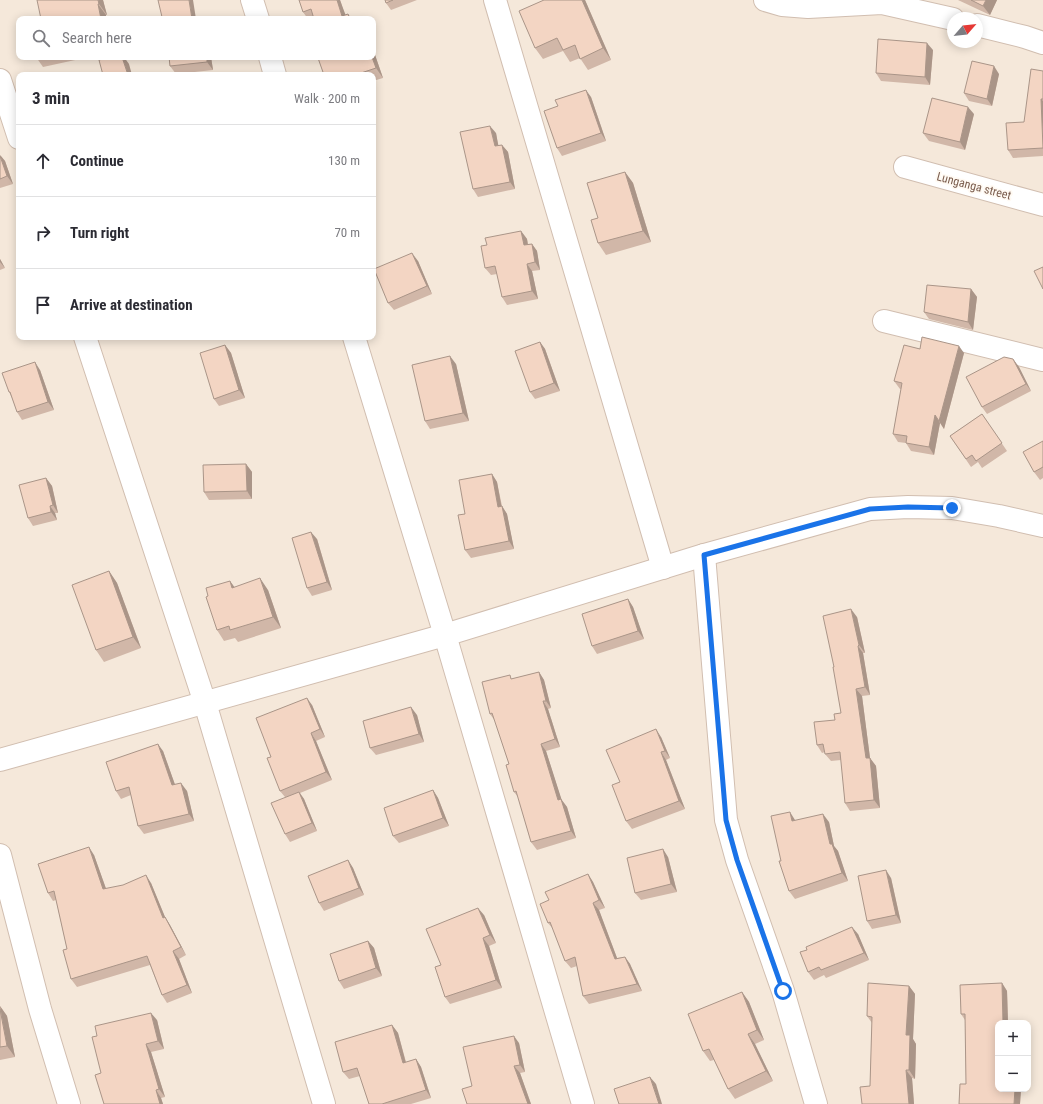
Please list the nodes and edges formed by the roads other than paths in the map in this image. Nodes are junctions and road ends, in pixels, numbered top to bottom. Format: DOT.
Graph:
graph roads {
  1 [pos="252,0"];
  2 [pos="495,0"];
  3 [pos="765,0"];
  4 [pos="257,16"];
  5 [pos="947,18"];
  6 [pos="983,26"];
  7 [pos="1043,43"];
  8 [pos="271,60"];
  9 [pos="274,72"];
  10 [pos="0,80"];
  11 [pos="16,129"];
  12 [pos="905,167"];
  13 [pos="1043,205"];
  14 [pos="884,321"];
  15 [pos="85,340"];
  16 [pos="355,340"];
  17 [pos="1043,360"];
  18 [pos="1043,526"];
  19 [pos="704,555"];
  20 [pos="663,568"];
  21 [pos="445,635"];
  22 [pos="205,703"];
  23 [pos="0,760"];
  24 [pos="0,855"];
  25 [pos="69,1104"];
  26 [pos="324,1104"];
  27 [pos="582,1104"];
  28 [pos="816,1104"];
  1 -- 4 [label="street"];
  2 -- 20 [label="street"];
  3 -- 5 [label="street"];
  6 -- 7 [label="street"];
  8 -- 9 [label="street"];
  10 -- 11 [label="street"];
  12 -- 13 [label="street, Lunganga street"];
  14 -- 17 [label="street"];
  15 -- 22 [label="street"];
  16 -- 21 [label="street"];
  18 -- 19 [label="street"];
  19 -- 20 [label="street"];
  19 -- 28 [label="street"];
  20 -- 21 [label="street"];
  21 -- 22 [label="street"];
  21 -- 27 [label="street"];
  22 -- 23 [label="street"];
  22 -- 26 [label="street"];
  24 -- 25 [label="street"];
}
